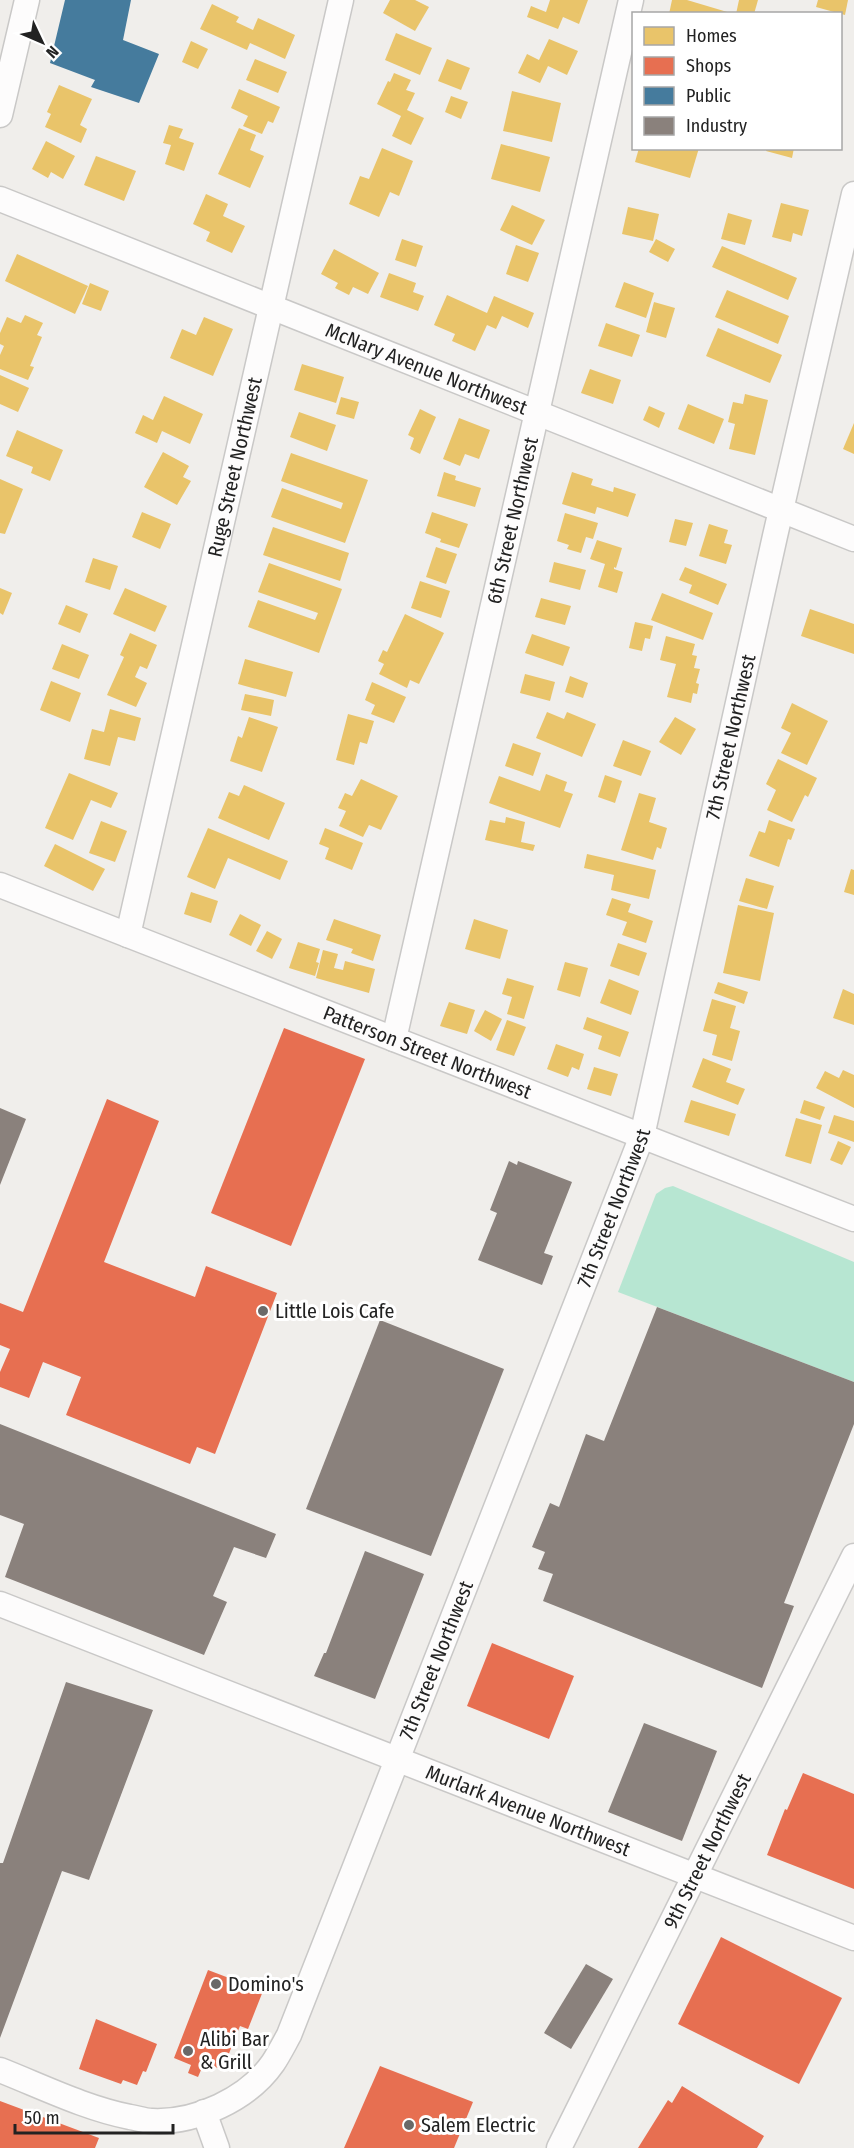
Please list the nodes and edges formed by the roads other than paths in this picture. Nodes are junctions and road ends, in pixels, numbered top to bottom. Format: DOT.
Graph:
graph roads {
  1 [pos="27,0"];
  2 [pos="341,0"];
  3 [pos="631,0"];
  4 [pos="0,115"];
  5 [pos="854,194"];
  6 [pos="0,199"];
  7 [pos="272,307"];
  8 [pos="537,412"];
  9 [pos="781,510"];
  10 [pos="854,539"];
  11 [pos="0,885"];
  12 [pos="128,935"];
  13 [pos="394,1039"];
  14 [pos="642,1136"];
  15 [pos="854,1219"];
  16 [pos="854,1556"];
  17 [pos="0,1604"];
  18 [pos="398,1758"];
  19 [pos="696,1876"];
  20 [pos="854,1938"];
  21 [pos="0,2070"];
  22 [pos="204,2112"];
  23 [pos="217,2148"];
  24 [pos="559,2148"];
  1 -- 4 [label="street"];
  2 -- 7 [label="street, Ruge Street Northwest"];
  3 -- 8 [label="street, 6th Street Northwest"];
  5 -- 9 [label="street, 7th Street Northwest"];
  6 -- 7 [label="street, McNary Avenue Northwest"];
  7 -- 8 [label="street, McNary Avenue Northwest"];
  7 -- 12 [label="street, Ruge Street Northwest"];
  8 -- 9 [label="street, McNary Avenue Northwest"];
  8 -- 13 [label="street, 6th Street Northwest"];
  9 -- 10 [label="street, McNary Avenue Northwest"];
  9 -- 14 [label="street, 7th Street Northwest"];
  11 -- 12 [label="street, Patterson Street Northwest"];
  12 -- 13 [label="street, Patterson Street Northwest"];
  13 -- 14 [label="street, Patterson Street Northwest"];
  14 -- 15 [label="street, Patterson Street Northwest"];
  14 -- 18 [label="street, 7th Street Northwest"];
  16 -- 19 [label="street, 9th Street Northwest"];
  17 -- 18 [label="street, Murlark Avenue Northwest"];
  18 -- 19 [label="street, Murlark Avenue Northwest"];
  18 -- 22 [label="street, 7th Street Northwest"];
  19 -- 20 [label="street, Murlark Avenue Northwest"];
  19 -- 24 [label="street, 9th Street Northwest"];
  21 -- 22 [label="street, 7th Street Northwest"];
  22 -- 23 [label="street"];
}
